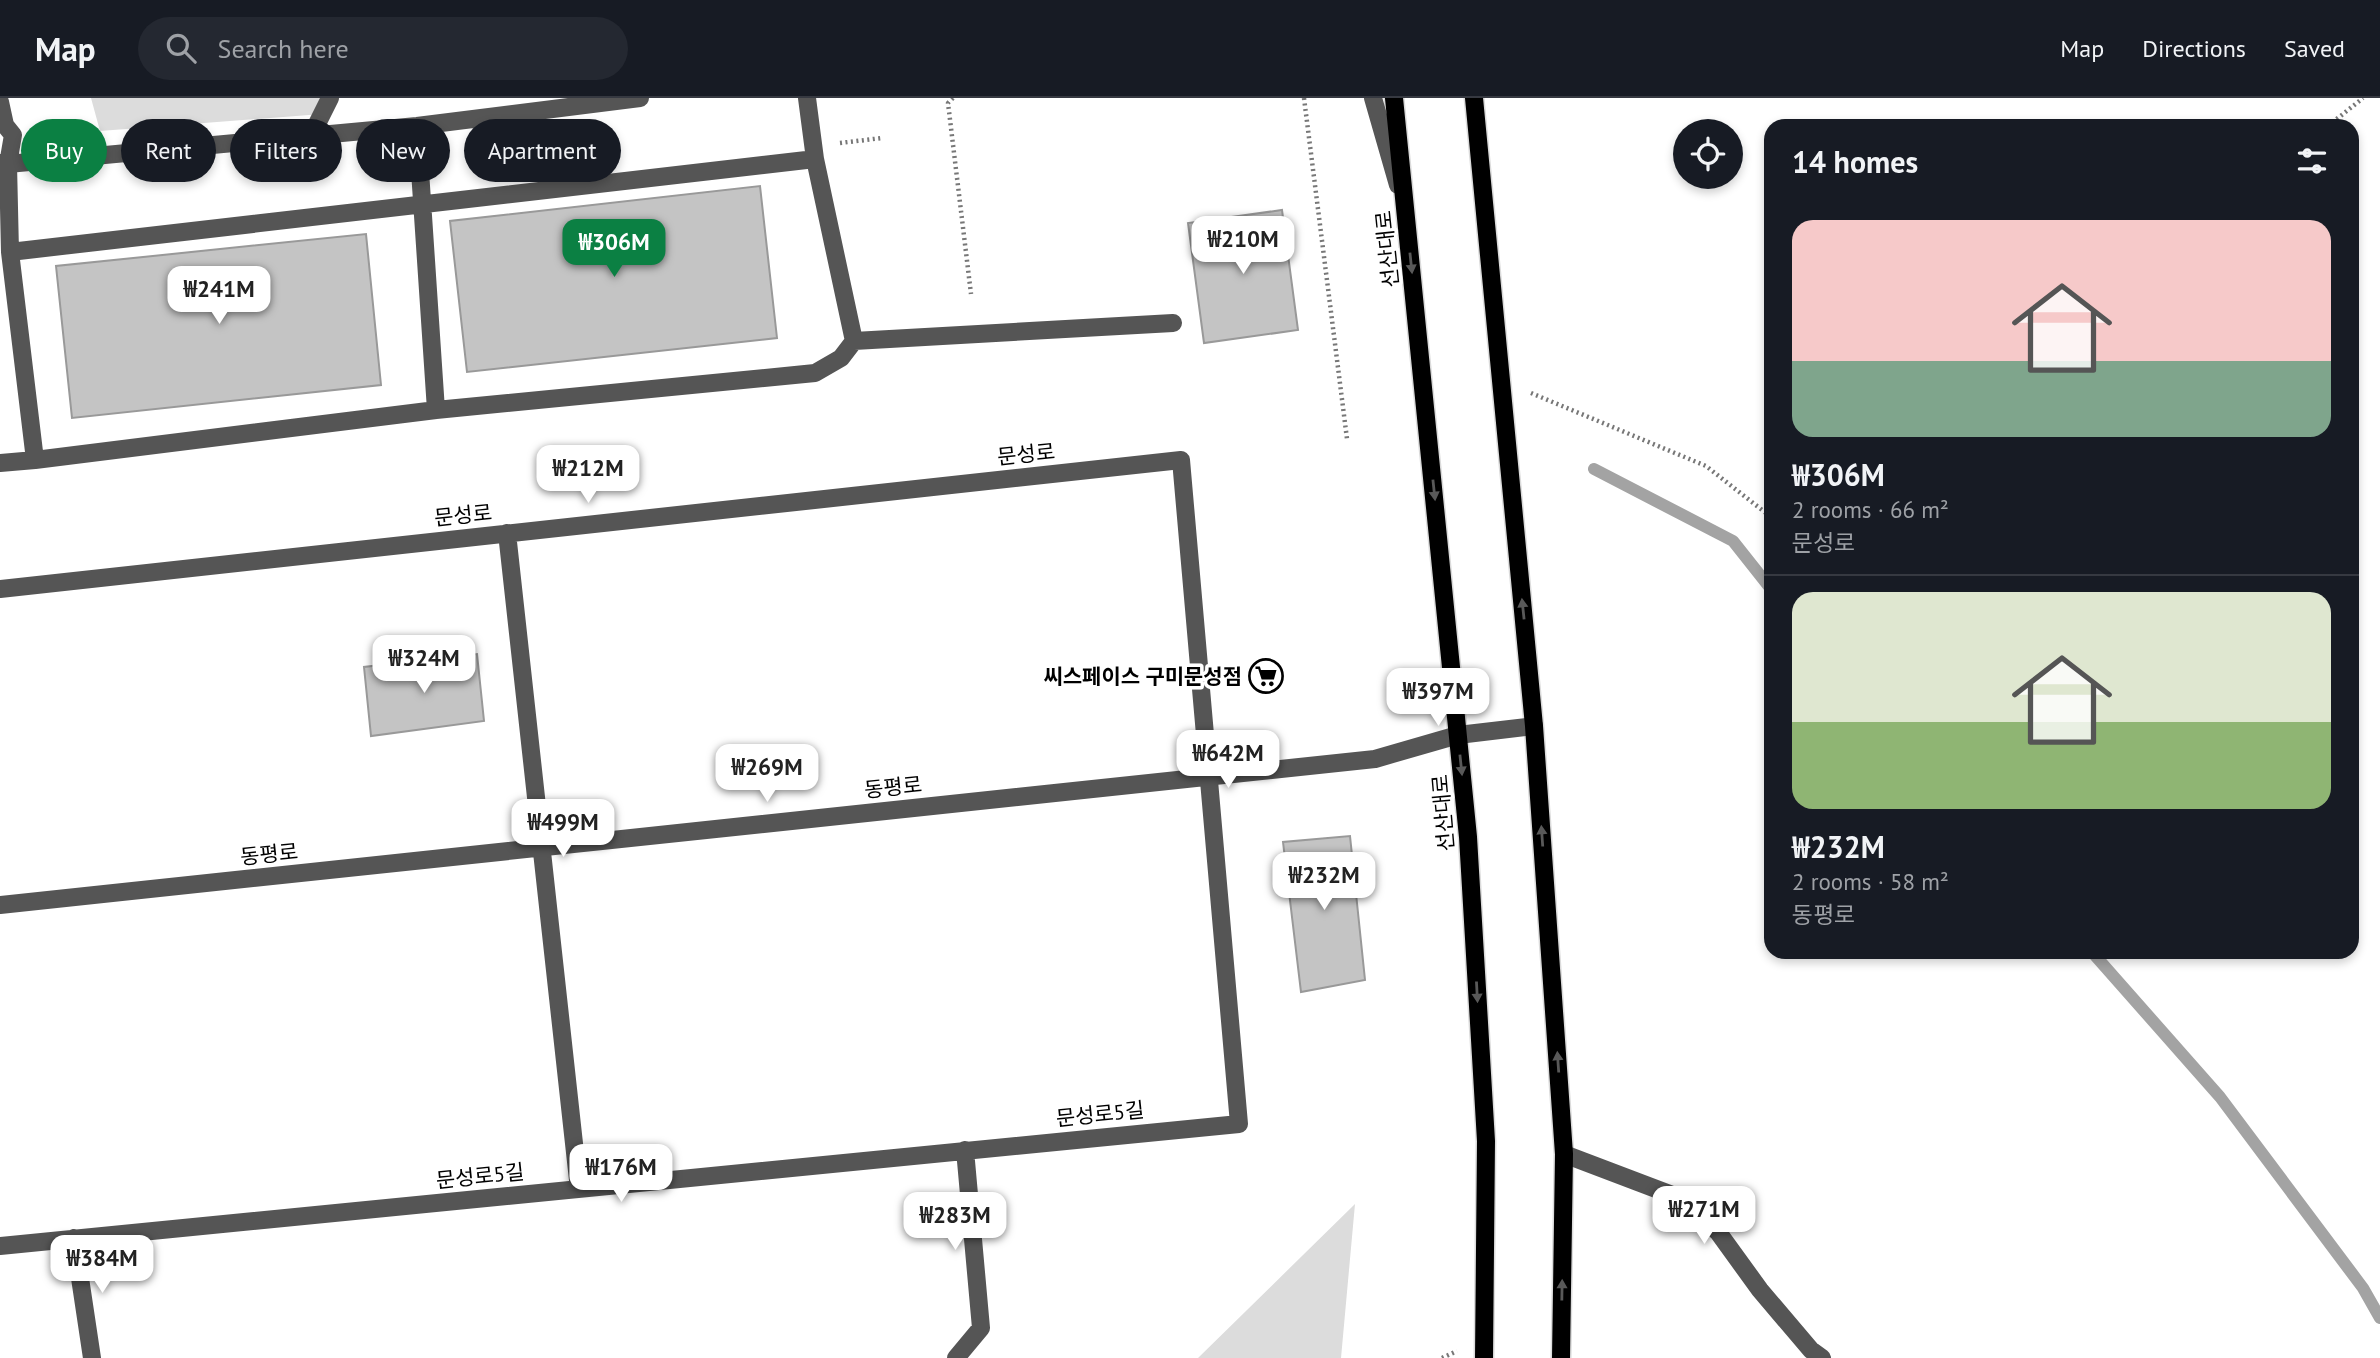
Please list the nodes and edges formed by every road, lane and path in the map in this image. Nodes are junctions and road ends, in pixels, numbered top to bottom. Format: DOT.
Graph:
graph roads {
  1 [pos="330,98"];
  2 [pos="640,98"];
  3 [pos="807,98"];
  4 [pos="953,98"];
  5 [pos="1304,98"];
  6 [pos="1373,98"];
  7 [pos="1394,98"];
  8 [pos="1474,98"];
  9 [pos="2362,98"];
  10 [pos="615,99"];
  11 [pos="0,102"];
  12 [pos="320,119"];
  13 [pos="2336,119"];
  14 [pos="450,122"];
  15 [pos="230,143"];
  16 [pos="815,159"];
  17 [pos="4,163"];
  18 [pos="421,182"];
  19 [pos="422,204"];
  20 [pos="1406,214"];
  21 [pos="10,252"];
  22 [pos="971,294"];
  23 [pos="1173,323"];
  24 [pos="854,341"];
  25 [pos="1500,380"];
  26 [pos="436,410"];
  27 [pos="1347,439"];
  28 [pos="35,460"];
  29 [pos="0,463"];
  30 [pos="1764,512"];
  31 [pos="507,533"];
  32 [pos="0,589"];
  33 [pos="1534,726"];
  34 [pos="1458,735"];
  35 [pos="1208,776"];
  36 [pos="542,848"];
  37 [pos="0,905"];
  38 [pos="965,1150"];
  39 [pos="1564,1154"];
  40 [pos="579,1189"];
  41 [pos="74,1238"];
  42 [pos="0,1246"];
  43 [pos="92,1358"];
  44 [pos="956,1358"];
  45 [pos="1484,1358"];
  46 [pos="1561,1358"];
  47 [pos="1822,1358"];
  1 -- 12 [label="street"];
  2 -- 10 [label="street"];
  3 -- 16 [label="street"];
  4 -- 22 [label="path"];
  5 -- 27 [label="path"];
  6 -- 20 [label="street"];
  7 -- 20 [label="main road, 선산대로"];
  8 -- 25 [label="main road"];
  9 -- 13 [label="path"];
  10 -- 14 [label="street"];
  11 -- 17 [label="street"];
  15 -- 17 [label="street"];
  16 -- 19 [label="street"];
  16 -- 24 [label="street"];
  17 -- 21 [label="street"];
  18 -- 19 [label="street"];
  19 -- 21 [label="street"];
  19 -- 26 [label="street"];
  20 -- 34 [label="main road, 선산대로, one-way"];
  21 -- 28 [label="street"];
  23 -- 24 [label="street"];
  24 -- 26 [label="street"];
  25 -- 30 [label="path"];
  33 -- 25 [label="main road, one-way"];
  26 -- 28 [label="street"];
  28 -- 29 [label="street"];
  31 -- 32 [label="street, 문성로"];
  31 -- 35 [label="street, 문성로"];
  31 -- 36 [label="street"];
  33 -- 34 [label="street, 동평로"];
  39 -- 33 [label="main road, one-way"];
  34 -- 35 [label="street, 동평로"];
  34 -- 45 [label="main road, 선산대로, one-way"];
  35 -- 36 [label="street, 동평로"];
  35 -- 38 [label="street, 문성로5길"];
  36 -- 37 [label="street, 동평로"];
  36 -- 40 [label="street"];
  38 -- 40 [label="street, 문성로5길"];
  38 -- 44 [label="street"];
  46 -- 39 [label="main road, one-way"];
  39 -- 47 [label="street"];
  40 -- 41 [label="street, 문성로5길"];
  41 -- 42 [label="street, 문성로5길"];
  41 -- 43 [label="street"];
}
